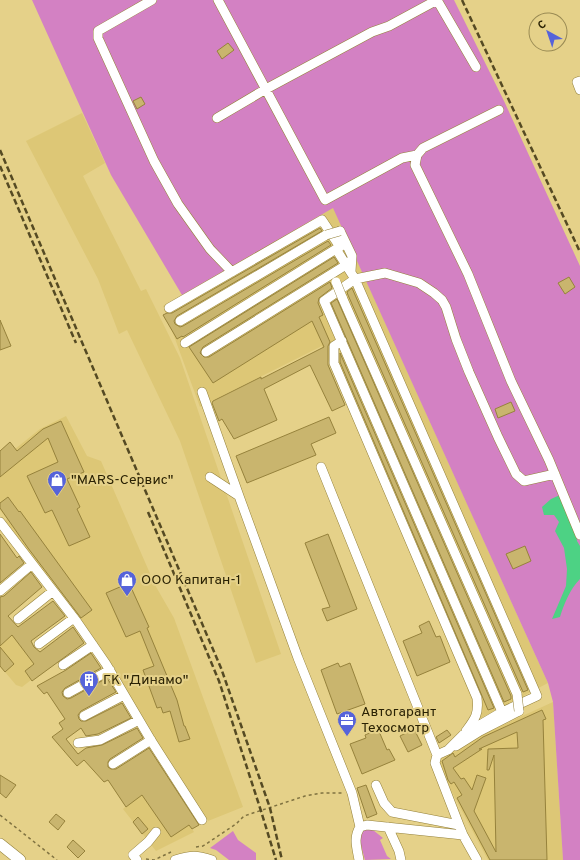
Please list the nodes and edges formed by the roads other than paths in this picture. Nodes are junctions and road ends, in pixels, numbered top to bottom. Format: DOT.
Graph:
graph roads {
  1 [pos="152,0"];
  2 [pos="218,0"];
  3 [pos="476,67"];
  4 [pos="266,89"];
  5 [pos="500,110"];
  6 [pos="216,118"];
  7 [pos="417,155"];
  8 [pos="336,249"];
  9 [pos="232,272"];
  10 [pos="351,272"];
  11 [pos="334,279"];
  12 [pos="169,308"];
  13 [pos="180,321"];
  14 [pos="342,341"];
  15 [pos="185,343"];
  16 [pos="206,352"];
  17 [pos="202,392"];
  18 [pos="321,467"];
  19 [pos="555,474"];
  20 [pos="210,477"];
  21 [pos="239,496"];
  22 [pos="0,522"];
  23 [pos="580,535"];
  24 [pos="32,564"];
  25 [pos="0,591"];
  26 [pos="52,591"];
  27 [pos="74,618"];
  28 [pos="18,619"];
  29 [pos="39,644"];
  30 [pos="93,645"];
  31 [pos="64,665"];
  32 [pos="110,670"];
  33 [pos="68,693"];
  34 [pos="124,695"];
  35 [pos="502,712"];
  36 [pos="84,716"];
  37 [pos="139,720"];
  38 [pos="463,735"];
  39 [pos="151,740"];
  40 [pos="78,743"];
  41 [pos="448,750"];
  42 [pos="437,755"];
  43 [pos="113,764"];
  44 [pos="376,785"];
  45 [pos="202,820"];
  46 [pos="459,825"];
  47 [pos="360,827"];
  48 [pos="388,827"];
  49 [pos="156,832"];
  50 [pos="463,835"];
  51 [pos="0,844"];
  52 [pos="174,856"];
  53 [pos="16,857"];
  54 [pos="24,860"];
  55 [pos="137,860"];
  56 [pos="212,860"];
  57 [pos="359,860"];
  58 [pos="401,860"];
  59 [pos="477,860"];
  1 -- 9 [label="street"];
  2 -- 4 [label="street"];
  3 -- 4 [label="street"];
  4 -- 6 [label="street"];
  4 -- 7 [label="street"];
  5 -- 7 [label="street"];
  7 -- 19 [label="street"];
  8 -- 9 [label="street"];
  8 -- 10 [label="street"];
  8 -- 15 [label="street"];
  9 -- 12 [label="street"];
  10 -- 11 [label="street"];
  10 -- 13 [label="street, bridge"];
  10 -- 14 [label="street"];
  10 -- 19 [label="street"];
  10 -- 35 [label="street"];
  11 -- 16 [label="street"];
  11 -- 41 [label="street, bridge"];
  14 -- 35 [label="street"];
  14 -- 38 [label="street"];
  17 -- 21 [label="street"];
  18 -- 42 [label="street"];
  19 -- 23 [label="street"];
  20 -- 21 [label="street"];
  21 -- 47 [label="street"];
  22 -- 24 [label="street"];
  24 -- 25 [label="street"];
  24 -- 26 [label="street"];
  26 -- 27 [label="street"];
  26 -- 28 [label="street"];
  27 -- 29 [label="street"];
  27 -- 30 [label="street"];
  30 -- 31 [label="street"];
  30 -- 32 [label="street"];
  32 -- 33 [label="street"];
  32 -- 34 [label="street"];
  34 -- 36 [label="street"];
  34 -- 37 [label="street"];
  35 -- 38 [label="street"];
  37 -- 39 [label="street"];
  37 -- 40 [label="street"];
  38 -- 41 [label="street"];
  39 -- 43 [label="street"];
  39 -- 45 [label="street"];
  41 -- 42 [label="street"];
  42 -- 46 [label="street"];
  44 -- 46 [label="street"];
  46 -- 50 [label="street"];
  47 -- 48 [label="street"];
  47 -- 57 [label="street"];
  48 -- 50 [label="street"];
  48 -- 58 [label="street"];
  49 -- 55 [label="street"];
  50 -- 59 [label="street"];
  51 -- 53 [label="main road"];
  52 -- 56 [label="street"];
  53 -- 54 [label="street"];
}
